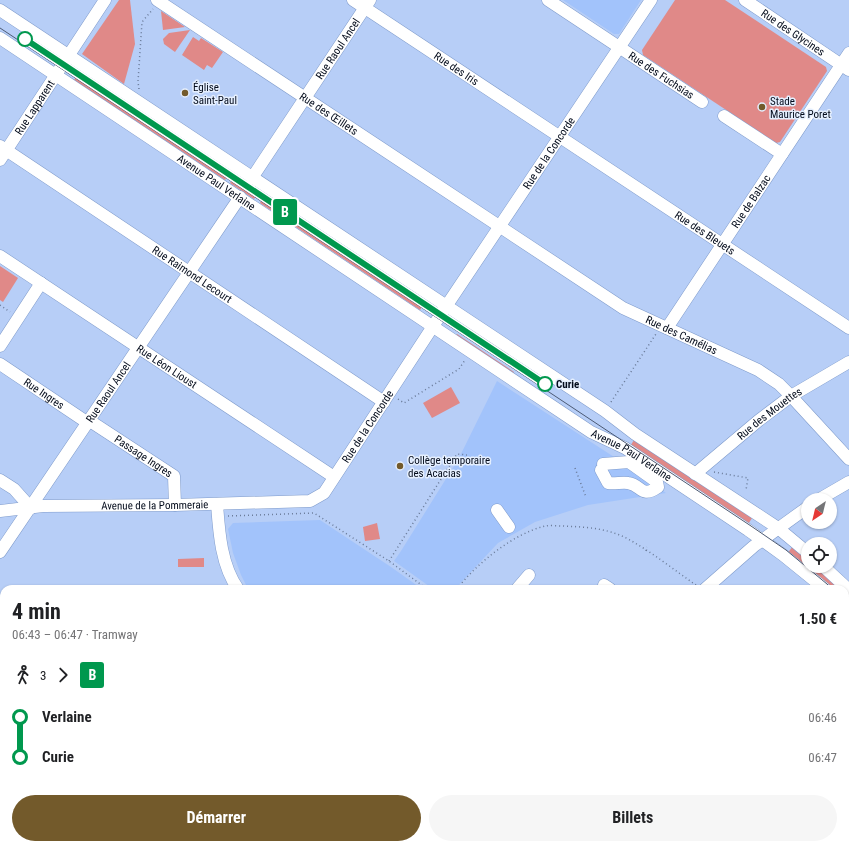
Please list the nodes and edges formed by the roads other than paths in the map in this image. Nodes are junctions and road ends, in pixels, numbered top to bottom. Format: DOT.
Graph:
graph roads {
  1 [pos="105,0"];
  2 [pos="353,0"];
  3 [pos="548,0"];
  4 [pos="651,0"];
  5 [pos="745,0"];
  6 [pos="158,1"];
  7 [pos="174,4"];
  8 [pos="367,4"];
  9 [pos="0,10"];
  10 [pos="0,38"];
  11 [pos="620,48"];
  12 [pos="849,53"];
  13 [pos="68,55"];
  14 [pos="845,67"];
  15 [pos="56,75"];
  16 [pos="305,98"];
  17 [pos="702,102"];
  18 [pos="724,116"];
  19 [pos="560,137"];
  20 [pos="2,152"];
  21 [pos="782,154"];
  22 [pos="252,178"];
  23 [pos="240,197"];
  24 [pos="500,227"];
  25 [pos="722,244"];
  26 [pos="0,256"];
  27 [pos="189,272"];
  28 [pos="41,283"];
  29 [pos="446,306"];
  30 [pos="433,326"];
  31 [pos="664,327"];
  32 [pos="849,328"];
  33 [pos="0,346"];
  34 [pos="139,348"];
  35 [pos="849,362"];
  36 [pos="0,364"];
  37 [pos="791,396"];
  38 [pos="387,398"];
  39 [pos="89,422"];
  40 [pos="849,459"];
  41 [pos="700,470"];
  42 [pos="334,477"];
  43 [pos="0,480"];
  44 [pos="849,482"];
  45 [pos="830,493"];
  46 [pos="310,501"];
  47 [pos="217,504"];
  48 [pos="175,505"];
  49 [pos="31,508"];
  50 [pos="0,510"];
  51 [pos="497,510"];
  52 [pos="801,512"];
  53 [pos="509,528"];
  54 [pos="778,528"];
  55 [pos="762,540"];
  56 [pos="801,547"];
  57 [pos="0,552"];
  58 [pos="831,573"];
  59 [pos="529,576"];
  60 [pos="235,585"];
  61 [pos="521,585"];
  62 [pos="704,585"];
  63 [pos="820,585"];
  64 [pos="844,585"];
  1 -- 13 [label="street, Rue Lapparent"];
  2 -- 8 [label="street, Rue des Iris"];
  3 -- 11 [label="street, Rue des Fuchsias"];
  4 -- 11 [label="street, Rue de la Concorde"];
  5 -- 14 [label="street, Rue des Glycines"];
  6 -- 7 [label="street, Rue des Œillets"];
  7 -- 16 [label="street, Rue des Œillets"];
  8 -- 16 [label="street, Rue Raoul Ancel"];
  8 -- 19 [label="street, Rue des Iris"];
  9 -- 13 [label="street, Avenue Paul Verlaine"];
  10 -- 15 [label="street, Avenue Paul Verlaine"];
  11 -- 17 [label="street, Rue des Fuchsias"];
  11 -- 19 [label="street, Rue de la Concorde"];
  12 -- 14 [label="street, Rue de Balzac"];
  13 -- 15 [label="street, Rue Lapparent"];
  13 -- 22 [label="street, Avenue Paul Verlaine"];
  14 -- 21 [label="street, Rue de Balzac"];
  15 -- 20 [label="street, Rue Lapparent"];
  15 -- 23 [label="street, Avenue Paul Verlaine"];
  16 -- 22 [label="street, Rue Raoul Ancel"];
  16 -- 24 [label="street, Rue des Œillets"];
  18 -- 21 [label="street"];
  19 -- 24 [label="street, Rue de la Concorde"];
  19 -- 25 [label="street, Rue des Bleuets"];
  20 -- 27 [label="street, Rue Raimond Lecourt"];
  21 -- 25 [label="street, Rue de Balzac"];
  22 -- 29 [label="street, Avenue Paul Verlaine"];
  23 -- 27 [label="street, Rue Raoul Ancel"];
  23 -- 30 [label="street, Avenue Paul Verlaine"];
  24 -- 29 [label="street, Rue de la Concorde"];
  24 -- 31 [label="street, Rue des Camélias"];
  25 -- 31 [label="street, Rue de Balzac"];
  25 -- 32 [label="street, Rue des Bleuets"];
  26 -- 28 [label="street, Rue Léon Lioust"];
  27 -- 34 [label="street, Rue Raoul Ancel"];
  27 -- 38 [label="street, Rue Raimond Lecourt"];
  28 -- 33 [label="street"];
  28 -- 34 [label="street, Rue Léon Lioust"];
  29 -- 30 [label="street"];
  29 -- 41 [label="street, Avenue Paul Verlaine"];
  30 -- 38 [label="street, Rue de la Concorde"];
  30 -- 55 [label="street, Avenue Paul Verlaine"];
  31 -- 37 [label="street, Rue des Camélias"];
  34 -- 39 [label="street, Rue Raoul Ancel"];
  34 -- 42 [label="street, Rue Léon Lioust"];
  35 -- 37 [label="street, Rue des Mouettes"];
  36 -- 39 [label="street, Rue Ingres"];
  37 -- 40 [label="street, Rue des Camélias"];
  37 -- 41 [label="street, Rue des Mouettes"];
  38 -- 42 [label="street, Rue de la Concorde"];
  39 -- 48 [label="street, Passage Ingres"];
  39 -- 49 [label="street, Rue Raoul Ancel"];
  41 -- 54 [label="street, Avenue Paul Verlaine"];
  42 -- 46 [label="street, Rue de la Concorde"];
  43 -- 49 [label="street"];
  44 -- 45 [label="street"];
  46 -- 47 [label="street, Avenue de la Pommeraie"];
  47 -- 48 [label="street, Avenue de la Pommeraie"];
  47 -- 60 [label="street"];
  48 -- 49 [label="street, Avenue de la Pommeraie"];
  49 -- 50 [label="street, Avenue de la Pommeraie"];
  49 -- 57 [label="street, Rue Raoul Ancel"];
  51 -- 53 [label="street"];
  52 -- 54 [label="street"];
  54 -- 55 [label="street"];
  54 -- 56 [label="street, Avenue Paul Verlaine"];
  55 -- 62 [label="street"];
  55 -- 63 [label="street, Avenue Paul Verlaine"];
  58 -- 64 [label="street"];
  59 -- 61 [label="street"];
}
